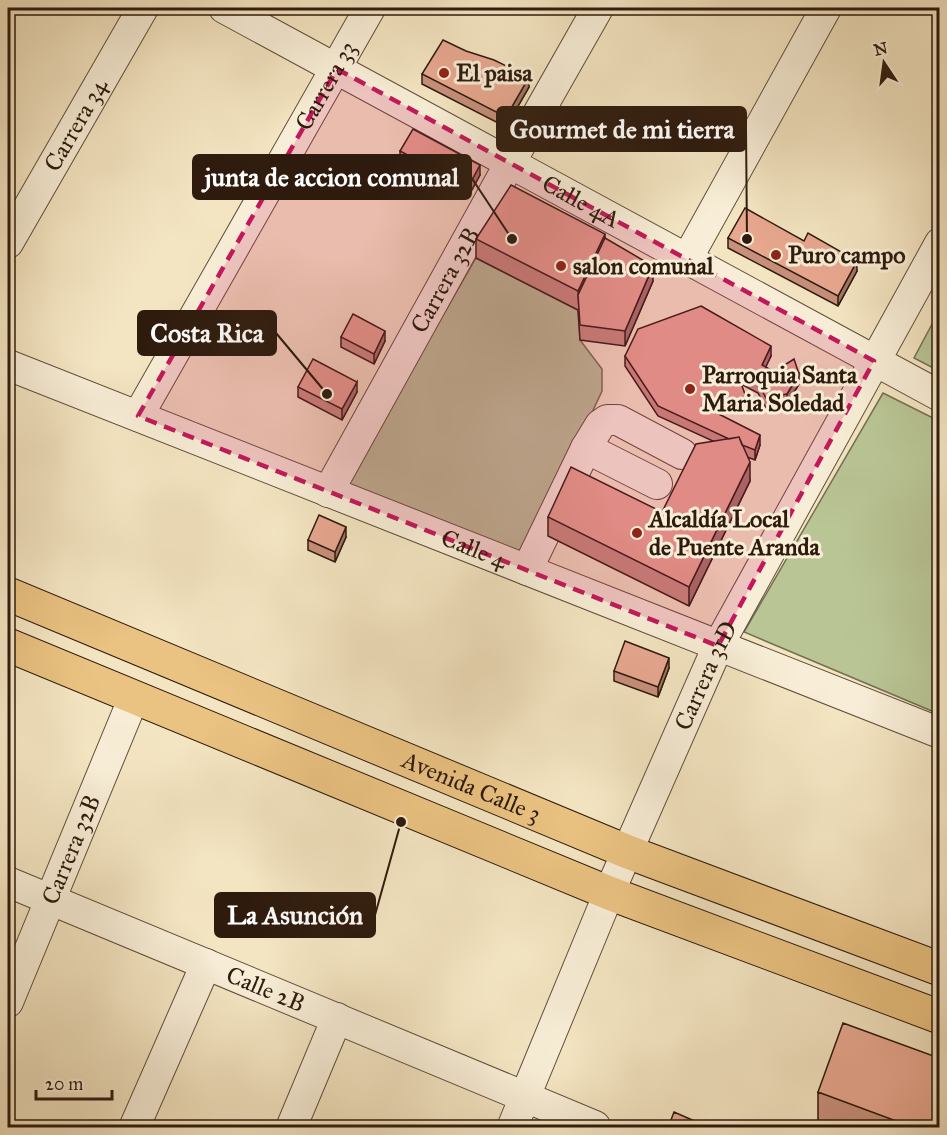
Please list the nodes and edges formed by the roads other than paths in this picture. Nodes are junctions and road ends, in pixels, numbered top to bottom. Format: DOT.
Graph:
graph roads {
  1 [pos="143,8"];
  2 [pos="224,8"];
  3 [pos="370,8"];
  4 [pos="598,8"];
  5 [pos="826,8"];
  6 [pos="337,69"];
  7 [pos="510,163"];
  8 [pos="8,243"];
  9 [pos="939,243"];
  10 [pos="687,259"];
  11 [pos="874,361"];
  12 [pos="8,365"];
  13 [pos="939,396"];
  14 [pos="138,416"];
  15 [pos="586,448"];
  16 [pos="682,454"];
  17 [pos="657,484"];
  18 [pos="328,492"];
  19 [pos="527,570"];
  20 [pos="8,594"];
  21 [pos="8,645"];
  22 [pos="717,646"];
  23 [pos="134,697"];
  24 [pos="939,734"];
  25 [pos="628,852"];
  26 [pos="8,882"];
  27 [pos="609,893"];
  28 [pos="50,900"];
  29 [pos="206,964"];
  30 [pos="939,969"];
  31 [pos="8,1002"];
  32 [pos="939,1017"];
  33 [pos="337,1018"];
  34 [pos="525,1096"];
  35 [pos="596,1126"];
  36 [pos="134,1128"];
  37 [pos="291,1128"];
  38 [pos="512,1128"];
  1 -- 8 [label="street, Carrera 34"];
  2 -- 6 [label="street, Calle 4A"];
  3 -- 6 [label="street, Carrera 33"];
  4 -- 7 [label="street, Carrera 32B"];
  5 -- 10 [label="street"];
  6 -- 7 [label="street, Calle 4A"];
  6 -- 14 [label="street, Carrera 33"];
  7 -- 10 [label="street, Calle 4A"];
  7 -- 18 [label="street, Carrera 32B"];
  9 -- 11 [label="street, Carrera 31D"];
  10 -- 11 [label="street, Calle 4A"];
  11 -- 13 [label="street, Calle 4A"];
  11 -- 22 [label="street, Carrera 31D"];
  12 -- 14 [label="street, Calle 4"];
  14 -- 18 [label="street, Calle 4"];
  15 -- 16 [label="street"];
  15 -- 17 [label="street"];
  15 -- 19 [label="street"];
  18 -- 19 [label="street, Calle 4"];
  19 -- 22 [label="street, Calle 4"];
  20 -- 25 [label="main road, Avenida Calle 3"];
  21 -- 23 [label="main road, Avenida Calle 3"];
  22 -- 24 [label="street, Calle 4"];
  22 -- 25 [label="street, Carrera 31D"];
  23 -- 27 [label="main road, Avenida Calle 3"];
  23 -- 28 [label="street, Carrera 32B"];
  25 -- 27 [label="street, Carrera 31D"];
  25 -- 30 [label="main road, Avenida Calle 3"];
  26 -- 28 [label="street, Calle 2B"];
  27 -- 32 [label="main road, Avenida Calle 3"];
  27 -- 34 [label="street, Carrera 31D"];
  28 -- 29 [label="street, Calle 2B"];
  28 -- 31 [label="street, Carrera 32B"];
  29 -- 33 [label="street, Calle 2B"];
  29 -- 36 [label="street"];
  33 -- 34 [label="street, Calle 2B"];
  33 -- 37 [label="street"];
  34 -- 35 [label="street, Calle 2B"];
  34 -- 38 [label="street, Carrera 31D"];
}
